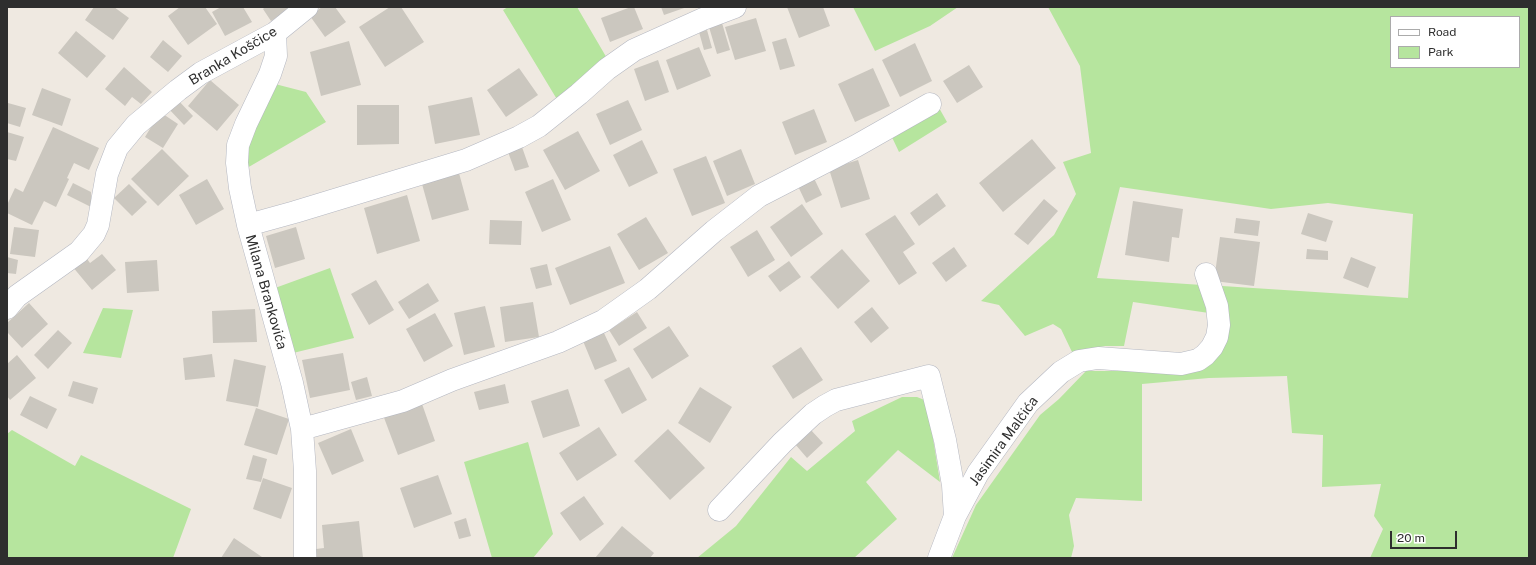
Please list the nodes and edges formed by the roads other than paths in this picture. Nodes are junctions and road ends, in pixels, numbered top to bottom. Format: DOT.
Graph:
graph roads {
  1 [pos="307,7"];
  2 [pos="735,7"];
  3 [pos="275,33"];
  4 [pos="930,104"];
  5 [pos="248,225"];
  6 [pos="1206,274"];
  7 [pos="7,308"];
  8 [pos="302,429"];
  9 [pos="719,510"];
  10 [pos="955,516"];
  11 [pos="305,558"];
  12 [pos="939,558"];
  1 -- 3 [label="street, Branka Koščice"];
  2 -- 5 [label="street"];
  3 -- 5 [label="street, Milana Brankovića"];
  3 -- 7 [label="street, Branka Koščice"];
  4 -- 8 [label="street"];
  5 -- 8 [label="street, Milana Brankovića"];
  6 -- 10 [label="street, Jasimira Malčića"];
  8 -- 11 [label="street, Milana Brankovića"];
  9 -- 10 [label="street"];
  10 -- 12 [label="street, Jasimira Malčića"];
}
